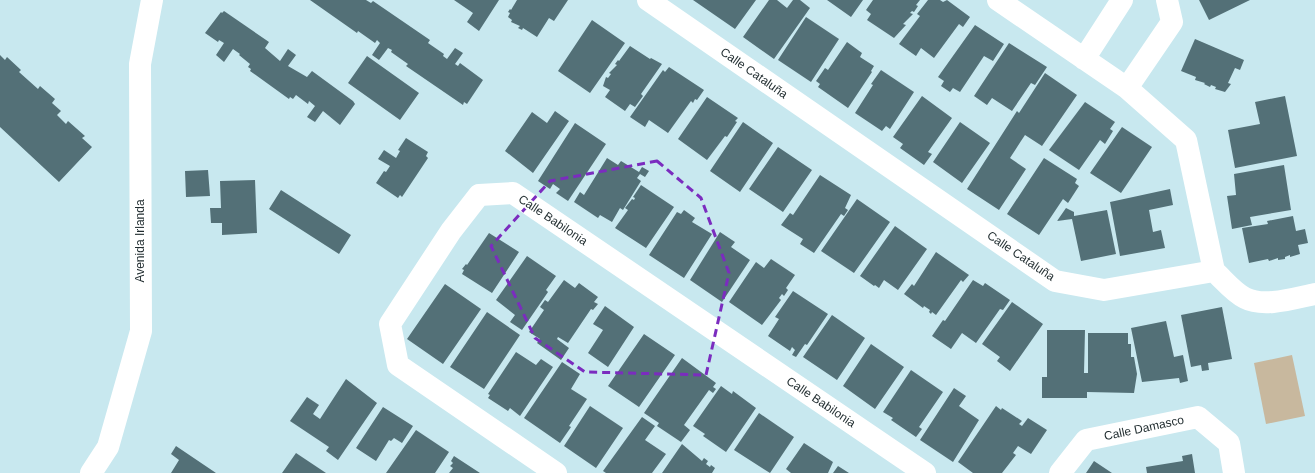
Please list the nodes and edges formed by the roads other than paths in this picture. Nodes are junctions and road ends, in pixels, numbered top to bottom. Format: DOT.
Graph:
graph roads {
  1 [pos="152,0"];
  2 [pos="648,0"];
  3 [pos="998,0"];
  4 [pos="1122,0"];
  5 [pos="1167,0"];
  6 [pos="1084,59"];
  7 [pos="1127,88"];
  8 [pos="1214,271"];
  9 [pos="1315,294"];
  10 [pos="91,473"];
  11 [pos="556,473"];
  12 [pos="925,473"];
  13 [pos="1060,473"];
  14 [pos="1234,473"];
  1 -- 10 [label="street, Avenida Irlanda"];
  2 -- 8 [label="street, Calle Cataluña"];
  3 -- 6 [label="street"];
  4 -- 6 [label="street"];
  5 -- 7 [label="street"];
  6 -- 7 [label="street"];
  7 -- 8 [label="street"];
  8 -- 9 [label="street"];
  11 -- 12 [label="street, Calle Babilonia"];
  13 -- 14 [label="street, Calle Damasco"];
}
